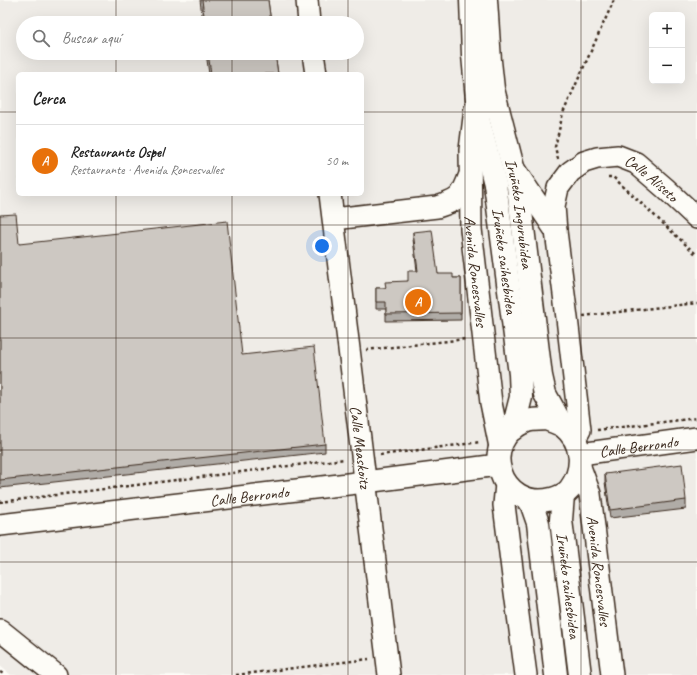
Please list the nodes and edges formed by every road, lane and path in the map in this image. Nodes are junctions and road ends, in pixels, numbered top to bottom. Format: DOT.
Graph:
graph roads {
  1 [pos="306,0"];
  2 [pos="471,0"];
  3 [pos="486,0"];
  4 [pos="614,0"];
  5 [pos="308,16"];
  6 [pos="314,60"];
  7 [pos="316,72"];
  8 [pos="476,94"];
  9 [pos="514,168"];
  10 [pos="570,172"];
  11 [pos="607,176"];
  12 [pos="470,177"];
  13 [pos="330,196"];
  14 [pos="697,218"];
  15 [pos="334,219"];
  16 [pos="556,231"];
  17 [pos="697,256"];
  18 [pos="697,303"];
  19 [pos="567,318"];
  20 [pos="484,338"];
  21 [pos="350,352"];
  22 [pos="697,418"];
  23 [pos="513,429"];
  24 [pos="480,435"];
  25 [pos="697,438"];
  26 [pos="577,443"];
  27 [pos="499,456"];
  28 [pos="362,457"];
  29 [pos="365,482"];
  30 [pos="506,484"];
  31 [pos="563,496"];
  32 [pos="530,500"];
  33 [pos="0,502"];
  34 [pos="0,525"];
  35 [pos="0,630"];
  36 [pos="388,666"];
  37 [pos="0,672"];
  38 [pos="5,675"];
  39 [pos="56,675"];
  40 [pos="236,675"];
  41 [pos="526,675"];
  42 [pos="556,675"];
  43 [pos="580,675"];
  44 [pos="612,675"];
  1 -- 5 [label="street"];
  2 -- 8 [label="highway"];
  3 -- 9 [label="highway, Iruñeko Ingurubidea"];
  4 -- 10 [label="path"];
  6 -- 7 [label="street"];
  8 -- 12 [label="street, Avenida Roncesvalles"];
  8 -- 23 [label="highway, Iruñeko saihesbidea"];
  9 -- 16 [label="street"];
  9 -- 26 [label="highway, Iruñeko Ingurubidea"];
  10 -- 14 [label="street, Calle Aliseto"];
  10 -- 16 [label="street, Calle Aliseto"];
  11 -- 17 [label="path"];
  12 -- 15 [label="street"];
  12 -- 20 [label="street, Avenida Roncesvalles"];
  13 -- 15 [label="street, Calle Measkoitz"];
  15 -- 21 [label="street, Calle Measkoitz"];
  16 -- 19 [label="street"];
  18 -- 19 [label="path"];
  19 -- 26 [label="street"];
  20 -- 21 [label="path"];
  20 -- 27 [label="street, Avenida Roncesvalles"];
  21 -- 28 [label="street, Calle Measkoitz"];
  22 -- 26 [label="path"];
  23 -- 26 [label="highway"];
  23 -- 27 [label="highway"];
  24 -- 28 [label="path"];
  25 -- 26 [label="street, Calle Berrondo"];
  26 -- 31 [label="highway"];
  26 -- 44 [label="street, Avenida Roncesvalles"];
  27 -- 29 [label="street, Calle Berrondo"];
  27 -- 30 [label="highway"];
  28 -- 29 [label="street, Calle Measkoitz"];
  28 -- 33 [label="path"];
  29 -- 34 [label="street, Calle Berrondo"];
  29 -- 36 [label="street, Calle Measkoitz"];
  30 -- 32 [label="highway"];
  30 -- 41 [label="street"];
  31 -- 32 [label="highway"];
  31 -- 43 [label="highway, Iruñeko saihesbidea"];
  32 -- 42 [label="highway, Iruñeko saihesbidea"];
  35 -- 39 [label="street"];
  36 -- 40 [label="path"];
  37 -- 38 [label="path"];
}
